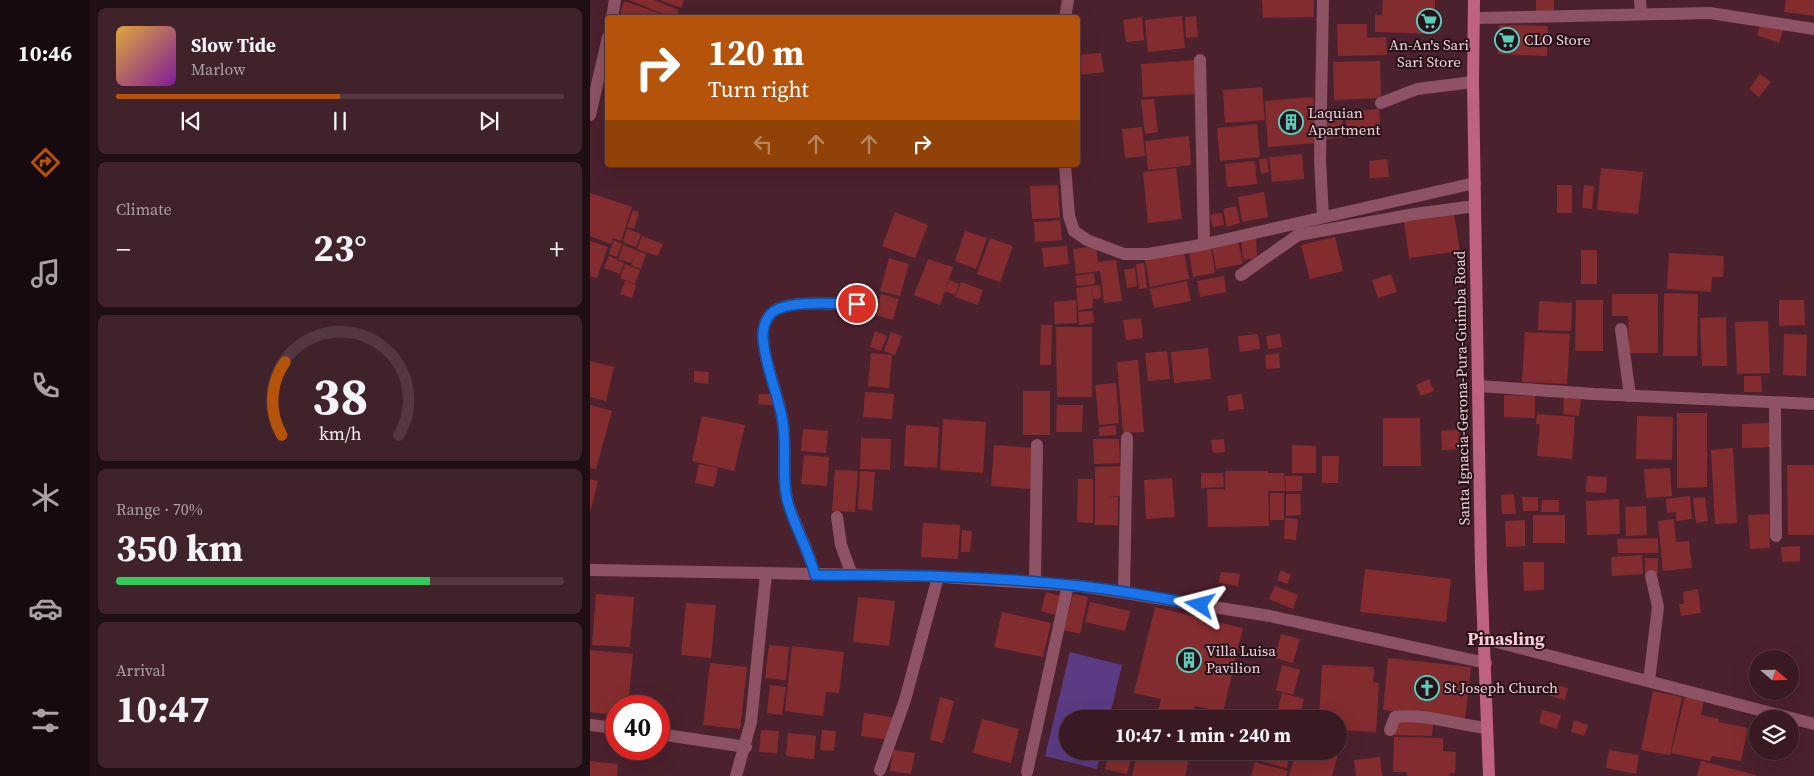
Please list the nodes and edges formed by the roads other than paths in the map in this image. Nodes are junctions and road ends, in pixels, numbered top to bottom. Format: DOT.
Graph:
graph roads {
  1 [pos="616,0"];
  2 [pos="1068,0"];
  3 [pos="1323,0"];
  4 [pos="1474,0"];
  5 [pos="1640,6"];
  6 [pos="613,15"];
  7 [pos="1066,15"];
  8 [pos="1474,18"];
  9 [pos="1814,29"];
  10 [pos="605,50"];
  11 [pos="1200,60"];
  12 [pos="1473,82"];
  13 [pos="1381,103"];
  14 [pos="590,115"];
  15 [pos="1065,167"];
  16 [pos="1475,183"];
  17 [pos="1475,206"];
  18 [pos="1323,217"];
  19 [pos="1204,244"];
  20 [pos="1240,275"];
  21 [pos="857,304"];
  22 [pos="1621,329"];
  23 [pos="1479,386"];
  24 [pos="1630,396"];
  25 [pos="1775,403"];
  26 [pos="1814,404"];
  27 [pos="1126,438"];
  28 [pos="1037,445"];
  29 [pos="838,517"];
  30 [pos="1776,536"];
  31 [pos="590,570"];
  32 [pos="766,574"];
  33 [pos="815,575"];
  34 [pos="852,575"];
  35 [pos="1651,576"];
  36 [pos="938,577"];
  37 [pos="1035,582"];
  38 [pos="1068,585"];
  39 [pos="1124,592"];
  40 [pos="1485,640"];
  41 [pos="1486,663"];
  42 [pos="1648,681"];
  43 [pos="1814,724"];
  44 [pos="590,725"];
  45 [pos="605,727"];
  46 [pos="1487,728"];
  47 [pos="1390,730"];
  48 [pos="670,736"];
  49 [pos="746,746"];
  50 [pos="880,770"];
  51 [pos="1027,772"];
  52 [pos="736,776"];
  53 [pos="1489,776"];
  1 -- 6 [label="street"];
  2 -- 7 [label="street"];
  3 -- 18 [label="street"];
  4 -- 8 [label="main road, Santa Ignacia-Gerona-Pura-Guimba Road"];
  5 -- 8 [label="street"];
  5 -- 9 [label="street"];
  8 -- 12 [label="main road, Santa Ignacia-Gerona-Pura-Guimba Road"];
  10 -- 14 [label="street"];
  11 -- 19 [label="street"];
  12 -- 13 [label="street"];
  12 -- 16 [label="main road, Santa Ignacia-Gerona-Pura-Guimba Road"];
  15 -- 19 [label="street"];
  16 -- 17 [label="main road, Santa Ignacia-Gerona-Pura-Guimba Road"];
  16 -- 18 [label="street"];
  17 -- 20 [label="street"];
  17 -- 23 [label="main road, Santa Ignacia-Gerona-Pura-Guimba Road"];
  18 -- 19 [label="street"];
  21 -- 33 [label="street"];
  22 -- 24 [label="street"];
  23 -- 24 [label="street"];
  23 -- 40 [label="main road, Santa Ignacia-Gerona-Pura-Guimba Road"];
  24 -- 25 [label="street"];
  25 -- 26 [label="street"];
  25 -- 30 [label="street"];
  27 -- 39 [label="street"];
  28 -- 37 [label="street"];
  29 -- 34 [label="street"];
  31 -- 32 [label="street"];
  32 -- 33 [label="street"];
  32 -- 49 [label="street"];
  33 -- 34 [label="street"];
  34 -- 36 [label="street"];
  35 -- 42 [label="street"];
  36 -- 37 [label="street"];
  36 -- 50 [label="street"];
  37 -- 38 [label="street"];
  38 -- 39 [label="street"];
  38 -- 51 [label="street"];
  39 -- 41 [label="street"];
  40 -- 41 [label="main road, Santa Ignacia-Gerona-Pura-Guimba Road"];
  40 -- 42 [label="street"];
  41 -- 46 [label="main road, Santa Ignacia-Gerona-Pura-Guimba Road"];
  42 -- 43 [label="street"];
  44 -- 45 [label="street"];
  46 -- 47 [label="street"];
  46 -- 53 [label="main road, Santa Ignacia-Gerona-Pura-Guimba Road"];
  48 -- 49 [label="street"];
  49 -- 52 [label="street"];
}
